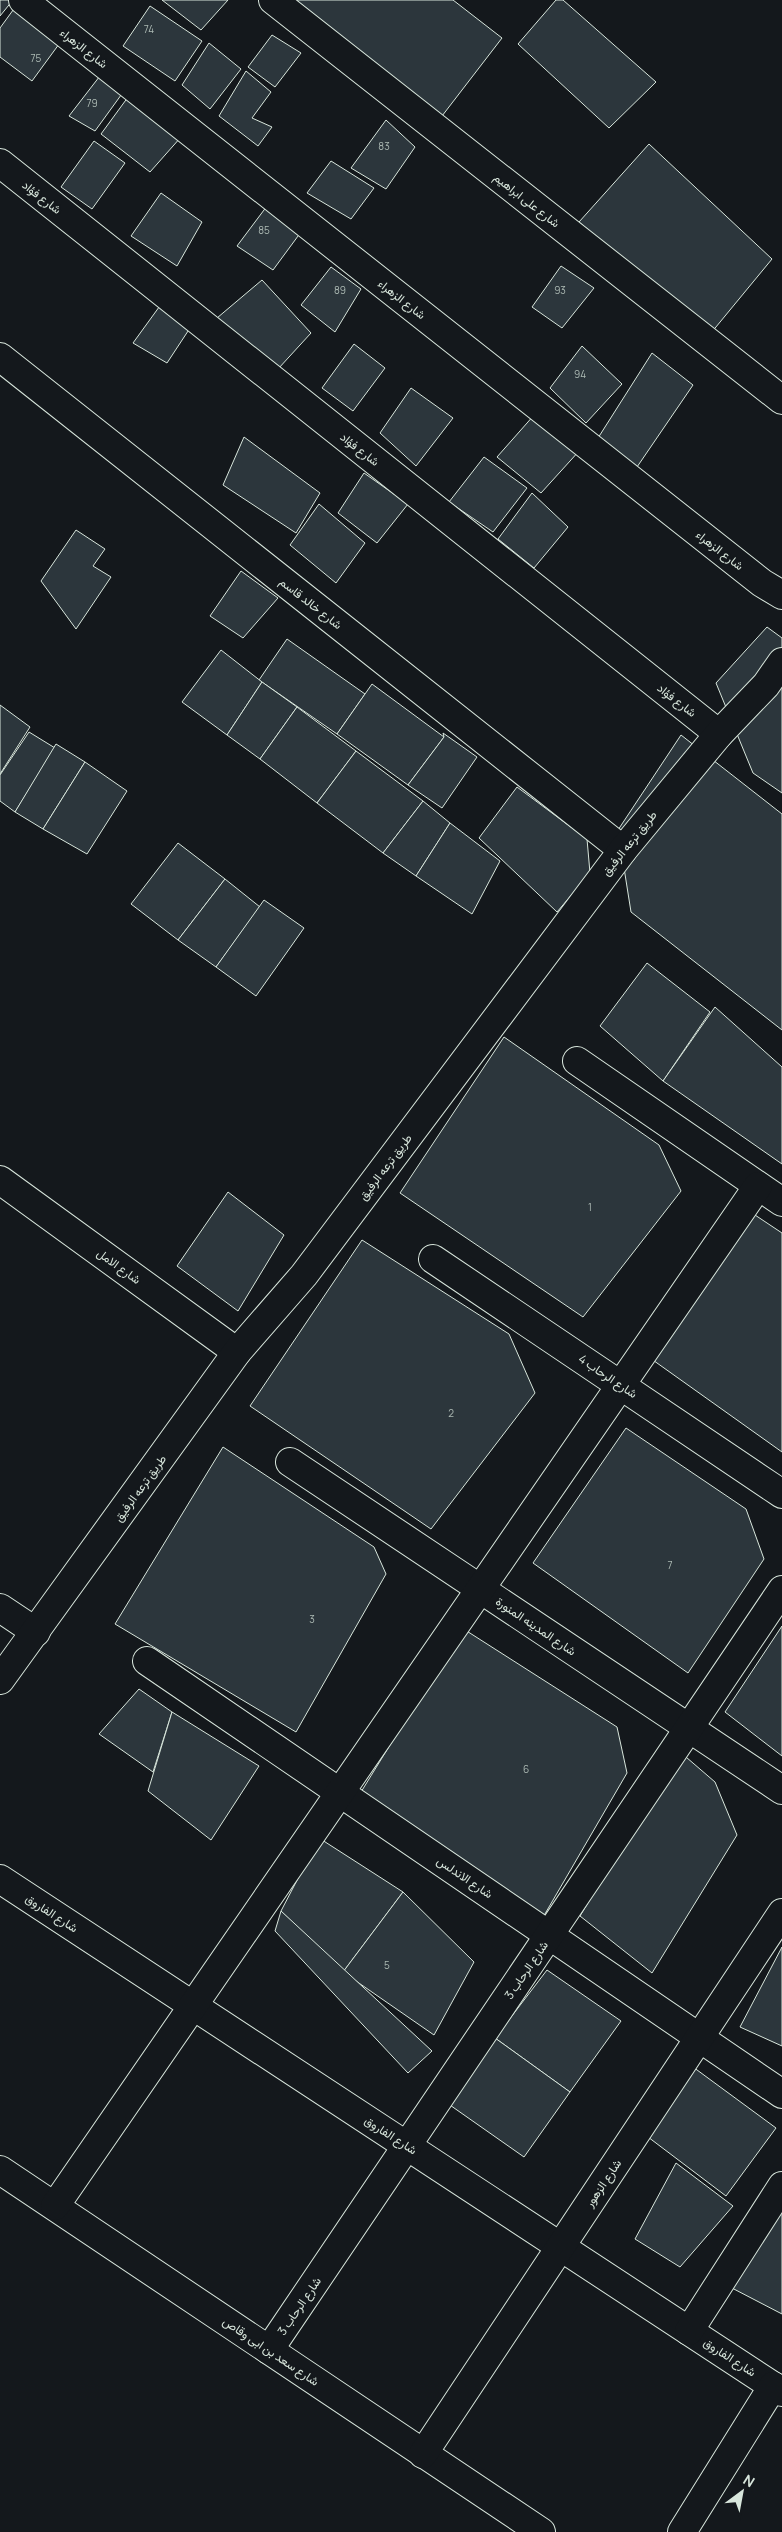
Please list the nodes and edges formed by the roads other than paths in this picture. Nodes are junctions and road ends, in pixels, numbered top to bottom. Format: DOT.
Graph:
graph roads {
  1 [pos="23,0"];
  2 [pos="273,0"];
  3 [pos="0,163"];
  4 [pos="0,357"];
  5 [pos="782,400"];
  6 [pos="782,595"];
  7 [pos="782,662"];
  8 [pos="719,734"];
  9 [pos="623,850"];
  10 [pos="577,1062"];
  11 [pos="0,1180"];
  12 [pos="758,1186"];
  13 [pos="782,1202"];
  14 [pos="433,1259"];
  15 [pos="237,1352"];
  16 [pos="621,1385"];
  17 [pos="290,1462"];
  18 [pos="782,1494"];
  19 [pos="480,1589"];
  20 [pos="782,1590"];
  21 [pos="0,1608"];
  22 [pos="36,1632"];
  23 [pos="147,1661"];
  24 [pos="0,1680"];
  25 [pos="689,1728"];
  26 [pos="782,1790"];
  27 [pos="340,1793"];
  28 [pos="0,1879"];
  29 [pos="782,1912"];
  30 [pos="550,1935"];
  31 [pos="193,2005"];
  32 [pos="700,2037"];
  33 [pos="782,2094"];
  34 [pos="407,2146"];
  35 [pos="0,2170"];
  36 [pos="782,2186"];
  37 [pos="55,2206"];
  38 [pos="561,2246"];
  39 [pos="689,2331"];
  40 [pos="269,2350"];
  41 [pos="778,2389"];
  42 [pos="423,2454"];
  43 [pos="541,2532"];
  44 [pos="682,2532"];
  1 -- 6 [label="street, شارع الزهراء"];
  2 -- 5 [label="street, شارع على ابراهيم"];
  3 -- 8 [label="street, شارع فؤاد"];
  4 -- 9 [label="street, شارع خالد قاسم"];
  7 -- 8 [label="street, طريق ترعه الرفيق"];
  8 -- 9 [label="street, طريق ترعه الرفيق"];
  9 -- 15 [label="street, طريق ترعه الرفيق"];
  10 -- 12 [label="street"];
  11 -- 15 [label="street, شارع الامل"];
  12 -- 13 [label="street"];
  12 -- 16 [label="street"];
  14 -- 16 [label="street, شارع الرحاب 4"];
  15 -- 22 [label="street, طريق ترعه الرفيق"];
  16 -- 18 [label="street, شارع الرحاب 4"];
  16 -- 19 [label="street"];
  17 -- 19 [label="street, شارع المدينه المنورة"];
  19 -- 25 [label="street, شارع المدينه المنورة"];
  19 -- 27 [label="street"];
  20 -- 25 [label="street, شارع الرحاب 3"];
  21 -- 22 [label="street"];
  22 -- 24 [label="street, طريق ترعه الرفيق"];
  23 -- 27 [label="street, شارع الاندلس"];
  25 -- 26 [label="street, شارع المدينه المنورة"];
  25 -- 30 [label="street, شارع الرحاب 3"];
  27 -- 30 [label="street, شارع الاندلس"];
  27 -- 31 [label="street"];
  28 -- 31 [label="street, شارع الفاروق"];
  29 -- 32 [label="street, شارع الزهور"];
  30 -- 32 [label="street, شارع الاندلس"];
  30 -- 34 [label="street, شارع الرحاب 3"];
  31 -- 34 [label="street, شارع الفاروق"];
  31 -- 37 [label="street"];
  32 -- 33 [label="street, شارع الاندلس"];
  32 -- 38 [label="street, شارع الزهور"];
  34 -- 38 [label="street, شارع الفاروق"];
  34 -- 40 [label="street, شارع الرحاب 3"];
  35 -- 37 [label="street, شارع سعد بن ابى وقاص"];
  36 -- 39 [label="street"];
  37 -- 40 [label="street, شارع سعد بن ابى وقاص"];
  38 -- 39 [label="street, شارع الفاروق"];
  38 -- 42 [label="street, شارع الزهور"];
  39 -- 41 [label="street, شارع الفاروق"];
  40 -- 42 [label="street, شارع سعد بن ابى وقاص"];
  41 -- 44 [label="street"];
  42 -- 43 [label="street, شارع سعد بن ابى وقاص"];
}
